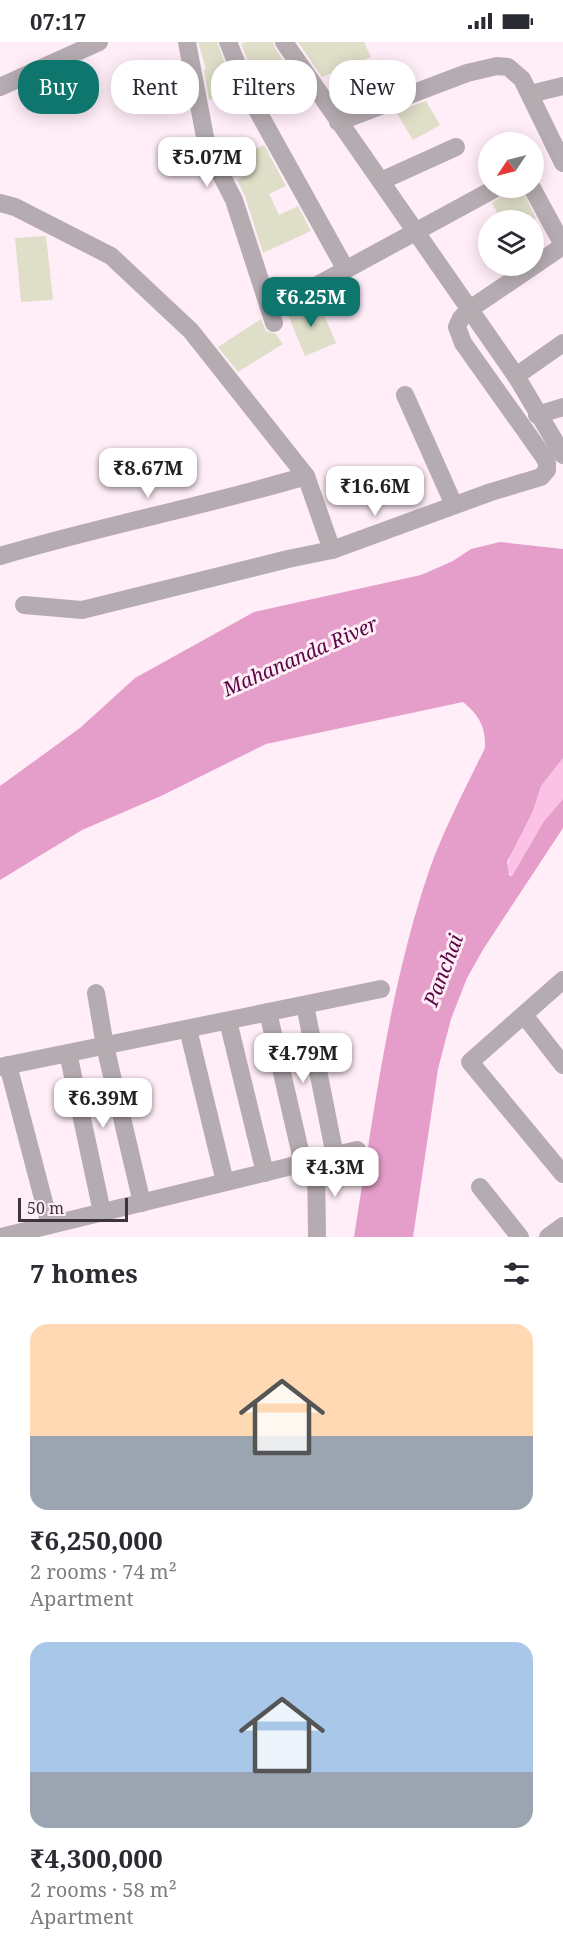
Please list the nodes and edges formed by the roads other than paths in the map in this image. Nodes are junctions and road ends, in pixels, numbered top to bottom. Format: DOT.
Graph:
graph roads {
  1 [pos="99,42"];
  2 [pos="187,42"];
  3 [pos="228,42"];
  4 [pos="284,42"];
  5 [pos="56,50"];
  6 [pos="563,86"];
  7 [pos="0,87"];
  8 [pos="530,94"];
  9 [pos="338,122"];
  10 [pos="456,147"];
  11 [pos="563,163"];
  12 [pos="381,181"];
  13 [pos="478,198"];
  14 [pos="537,198"];
  15 [pos="0,203"];
  16 [pos="417,232"];
  17 [pos="563,245"];
  18 [pos="346,270"];
  19 [pos="290,300"];
  20 [pos="470,309"];
  21 [pos="274,323"];
  22 [pos="563,343"];
  23 [pos="516,376"];
  24 [pos="405,395"];
  25 [pos="563,407"];
  26 [pos="537,415"];
  27 [pos="563,455"];
  28 [pos="306,477"];
  29 [pos="454,505"];
  30 [pos="332,550"];
  31 [pos="0,556"];
  32 [pos="24,605"];
  33 [pos="563,980"];
  34 [pos="381,990"];
  35 [pos="96,993"];
  36 [pos="305,1005"];
  37 [pos="268,1012"];
  38 [pos="524,1015"];
  39 [pos="228,1021"];
  40 [pos="188,1029"];
  41 [pos="105,1046"];
  42 [pos="68,1053"];
  43 [pos="563,1065"];
  44 [pos="4,1066"];
  45 [pos="357,1150"];
  46 [pos="334,1156"];
  47 [pos="309,1162"];
  48 [pos="265,1173"];
  49 [pos="563,1174"];
  50 [pos="225,1182"];
  51 [pos="480,1187"];
  52 [pos="142,1203"];
  53 [pos="102,1212"];
  54 [pos="50,1225"];
  55 [pos="563,1226"];
  56 [pos="1,1237"];
  57 [pos="318,1237"];
  58 [pos="520,1237"];
  59 [pos="548,1237"];
  1 -- 5 [label="street"];
  2 -- 21 [label="street"];
  3 -- 18 [label="street"];
  4 -- 9 [label="street"];
  5 -- 7 [label="street"];
  6 -- 8 [label="street"];
  8 -- 9 [label="street"];
  8 -- 11 [label="street"];
  9 -- 12 [label="street"];
  10 -- 12 [label="street"];
  12 -- 16 [label="street"];
  13 -- 16 [label="street"];
  14 -- 17 [label="street"];
  15 -- 28 [label="street"];
  16 -- 18 [label="street"];
  16 -- 20 [label="street"];
  17 -- 20 [label="street"];
  18 -- 19 [label="street"];
  20 -- 23 [label="street"];
  20 -- 29 [label="street"];
  22 -- 23 [label="street"];
  23 -- 26 [label="street"];
  24 -- 29 [label="street"];
  25 -- 26 [label="street"];
  26 -- 27 [label="street"];
  28 -- 30 [label="street"];
  28 -- 31 [label="street"];
  29 -- 30 [label="street"];
  30 -- 32 [label="street"];
  33 -- 38 [label="street"];
  34 -- 36 [label="street"];
  35 -- 41 [label="street"];
  36 -- 37 [label="street"];
  36 -- 46 [label="street"];
  37 -- 39 [label="street"];
  37 -- 47 [label="street"];
  38 -- 43 [label="street"];
  38 -- 49 [label="street"];
  39 -- 40 [label="street"];
  39 -- 48 [label="street"];
  40 -- 41 [label="street"];
  40 -- 50 [label="street"];
  41 -- 42 [label="street"];
  41 -- 52 [label="street"];
  42 -- 44 [label="street"];
  42 -- 53 [label="street"];
  44 -- 54 [label="street"];
  45 -- 46 [label="street"];
  46 -- 47 [label="street"];
  47 -- 48 [label="street"];
  47 -- 57 [label="street"];
  48 -- 50 [label="street"];
  50 -- 52 [label="street"];
  51 -- 58 [label="street"];
  52 -- 53 [label="street"];
  53 -- 54 [label="street"];
  54 -- 56 [label="street"];
  55 -- 59 [label="street"];
}
